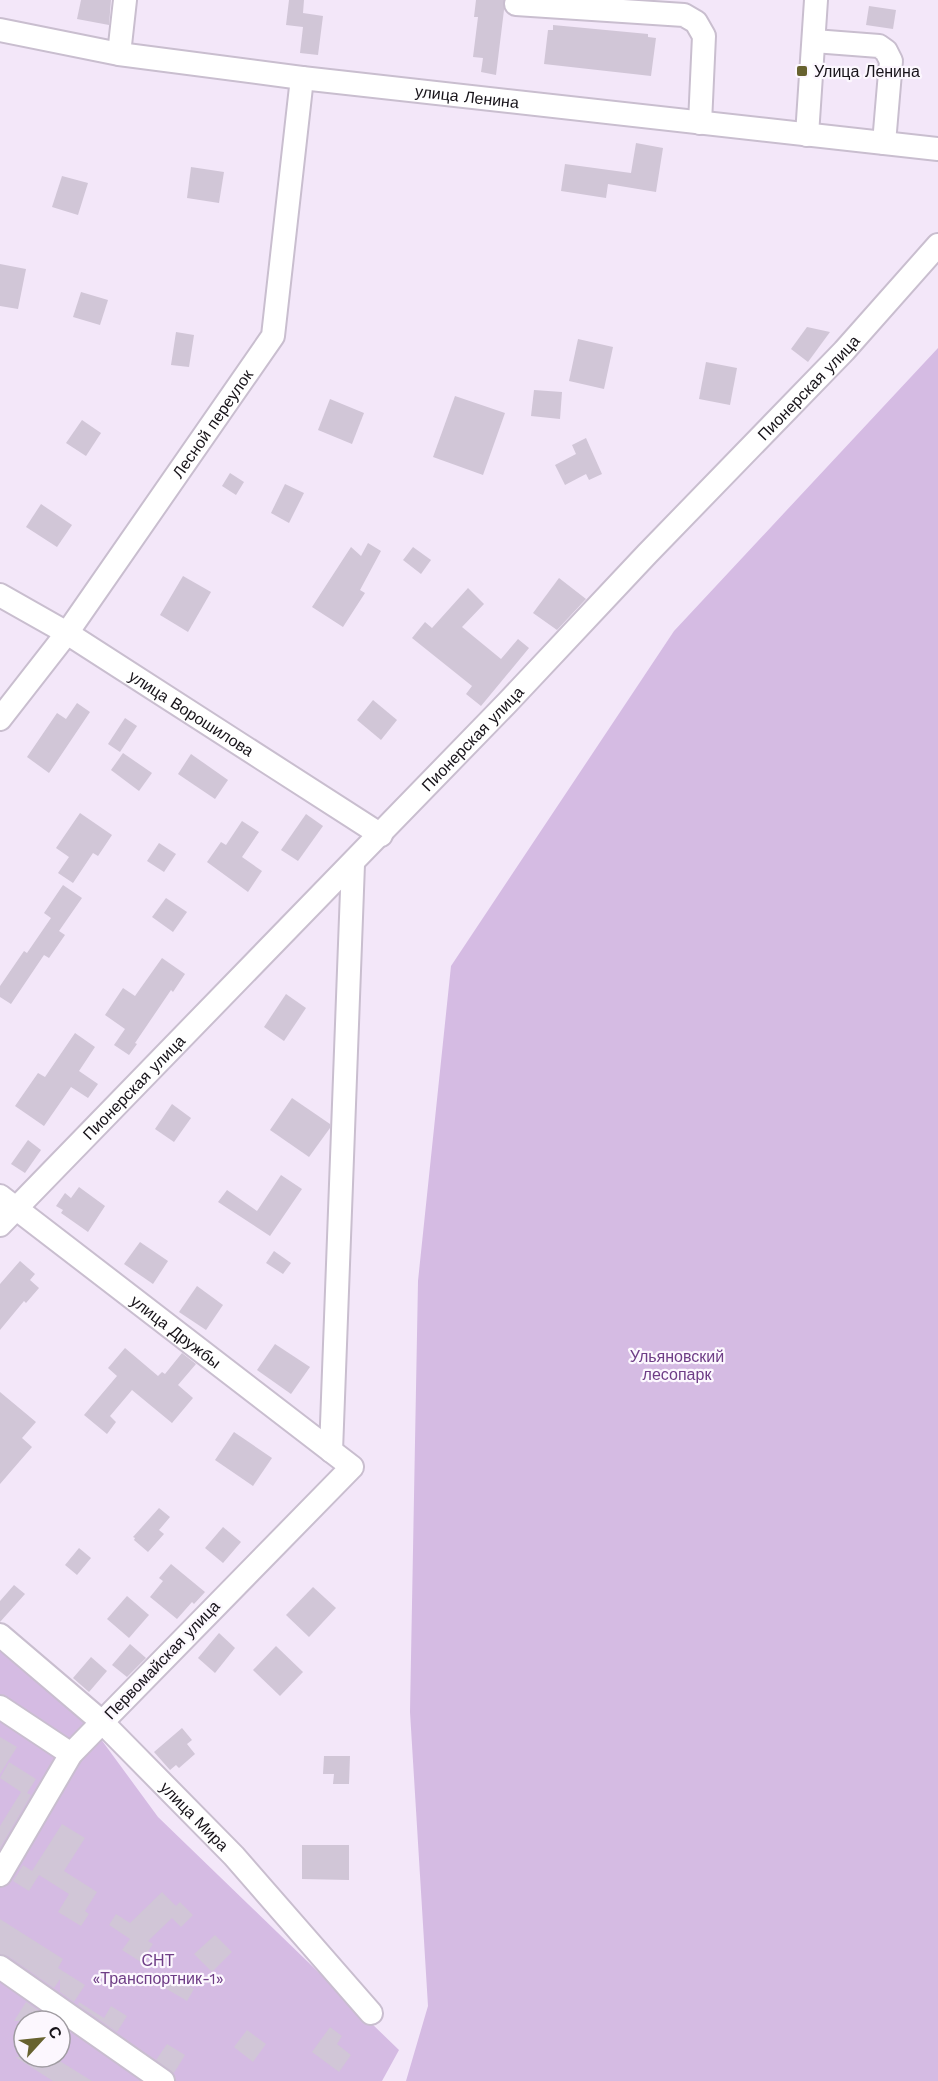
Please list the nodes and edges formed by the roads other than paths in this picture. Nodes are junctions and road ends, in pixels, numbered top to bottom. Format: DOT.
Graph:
graph roads {
  1 [pos="125,0"];
  2 [pos="816,0"];
  3 [pos="516,4"];
  4 [pos="0,30"];
  5 [pos="814,40"];
  6 [pos="119,54"];
  7 [pos="302,78"];
  8 [pos="700,123"];
  9 [pos="807,135"];
  10 [pos="884,143"];
  11 [pos="938,149"];
  12 [pos="938,245"];
  13 [pos="0,595"];
  14 [pos="68,633"];
  15 [pos="0,719"];
  16 [pos="381,834"];
  17 [pos="353,864"];
  18 [pos="5,1210"];
  19 [pos="331,1451"];
  20 [pos="352,1467"];
  21 [pos="0,1635"];
  22 [pos="0,1707"];
  23 [pos="102,1722"];
  24 [pos="71,1754"];
  25 [pos="0,1875"];
  26 [pos="0,1966"];
  27 [pos="371,2013"];
  28 [pos="164,2081"];
  1 -- 6 [label="street"];
  2 -- 5 [label="street"];
  3 -- 8 [label="street"];
  4 -- 6 [label="street, улица Ленина"];
  5 -- 9 [label="street"];
  5 -- 10 [label="street"];
  6 -- 7 [label="street, улица Ленина"];
  7 -- 8 [label="street, улица Ленина"];
  7 -- 14 [label="street, Лесной переулок"];
  8 -- 9 [label="street, улица Ленина"];
  9 -- 10 [label="street, улица Ленина"];
  10 -- 11 [label="street, улица Ленина"];
  12 -- 16 [label="street, Пионерская улица"];
  13 -- 14 [label="street, улица Ворошилова"];
  14 -- 15 [label="street, Лесной переулок"];
  14 -- 16 [label="street, улица Ворошилова"];
  16 -- 17 [label="street, Пионерская улица"];
  17 -- 18 [label="street, Пионерская улица"];
  17 -- 19 [label="street"];
  18 -- 19 [label="street, улица Дружбы"];
  19 -- 20 [label="street, улица Дружбы"];
  20 -- 23 [label="street, Первомайская улица"];
  21 -- 23 [label="street, улица Мира"];
  22 -- 24 [label="street"];
  23 -- 24 [label="street, Первомайская улица"];
  23 -- 27 [label="street, улица Мира"];
  24 -- 25 [label="street, Первомайская улица"];
  26 -- 28 [label="street"];
}
